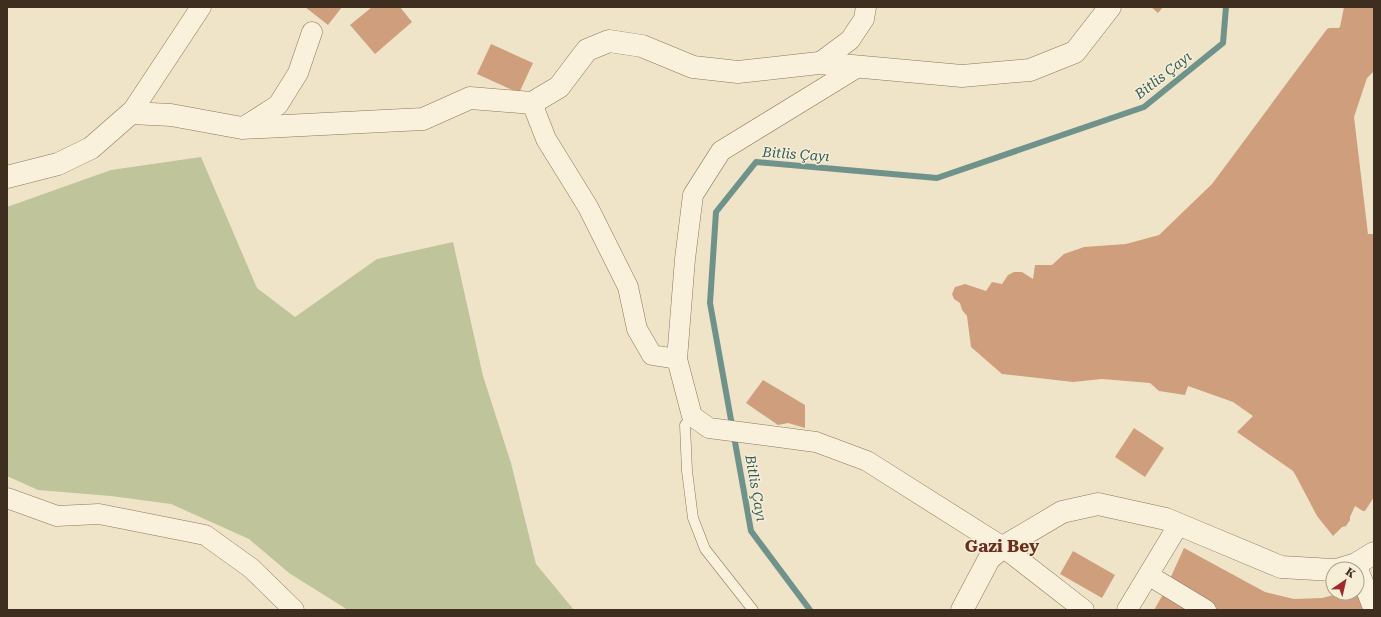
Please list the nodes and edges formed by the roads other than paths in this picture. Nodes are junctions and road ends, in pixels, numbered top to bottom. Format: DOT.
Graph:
graph roads {
  1 [pos="201,7"];
  2 [pos="866,7"];
  3 [pos="1110,7"];
  4 [pos="312,32"];
  5 [pos="819,63"];
  6 [pos="858,67"];
  7 [pos="532,103"];
  8 [pos="131,113"];
  9 [pos="242,128"];
  10 [pos="7,177"];
  11 [pos="677,359"];
  12 [pos="692,416"];
  13 [pos="7,498"];
  14 [pos="1179,524"];
  15 [pos="1003,547"];
  16 [pos="1325,570"];
  17 [pos="1148,575"];
  18 [pos="1365,585"];
  19 [pos="294,610"];
  20 [pos="752,610"];
  21 [pos="962,610"];
  22 [pos="1084,610"];
  23 [pos="1127,610"];
  24 [pos="1206,610"];
  25 [pos="1374,610"];
  1 -- 8 [label="street"];
  2 -- 5 [label="street"];
  3 -- 6 [label="street"];
  4 -- 9 [label="street"];
  5 -- 6 [label="street"];
  5 -- 7 [label="street"];
  6 -- 11 [label="street"];
  7 -- 9 [label="street"];
  7 -- 11 [label="street"];
  8 -- 9 [label="street"];
  8 -- 10 [label="street"];
  11 -- 12 [label="street"];
  12 -- 15 [label="street"];
  12 -- 20 [label="lane"];
  13 -- 19 [label="street"];
  14 -- 15 [label="street"];
  14 -- 16 [label="street"];
  14 -- 17 [label="street"];
  15 -- 21 [label="street"];
  15 -- 22 [label="street"];
  17 -- 23 [label="street"];
  17 -- 24 [label="street"];
  18 -- 25 [label="street"];
}
